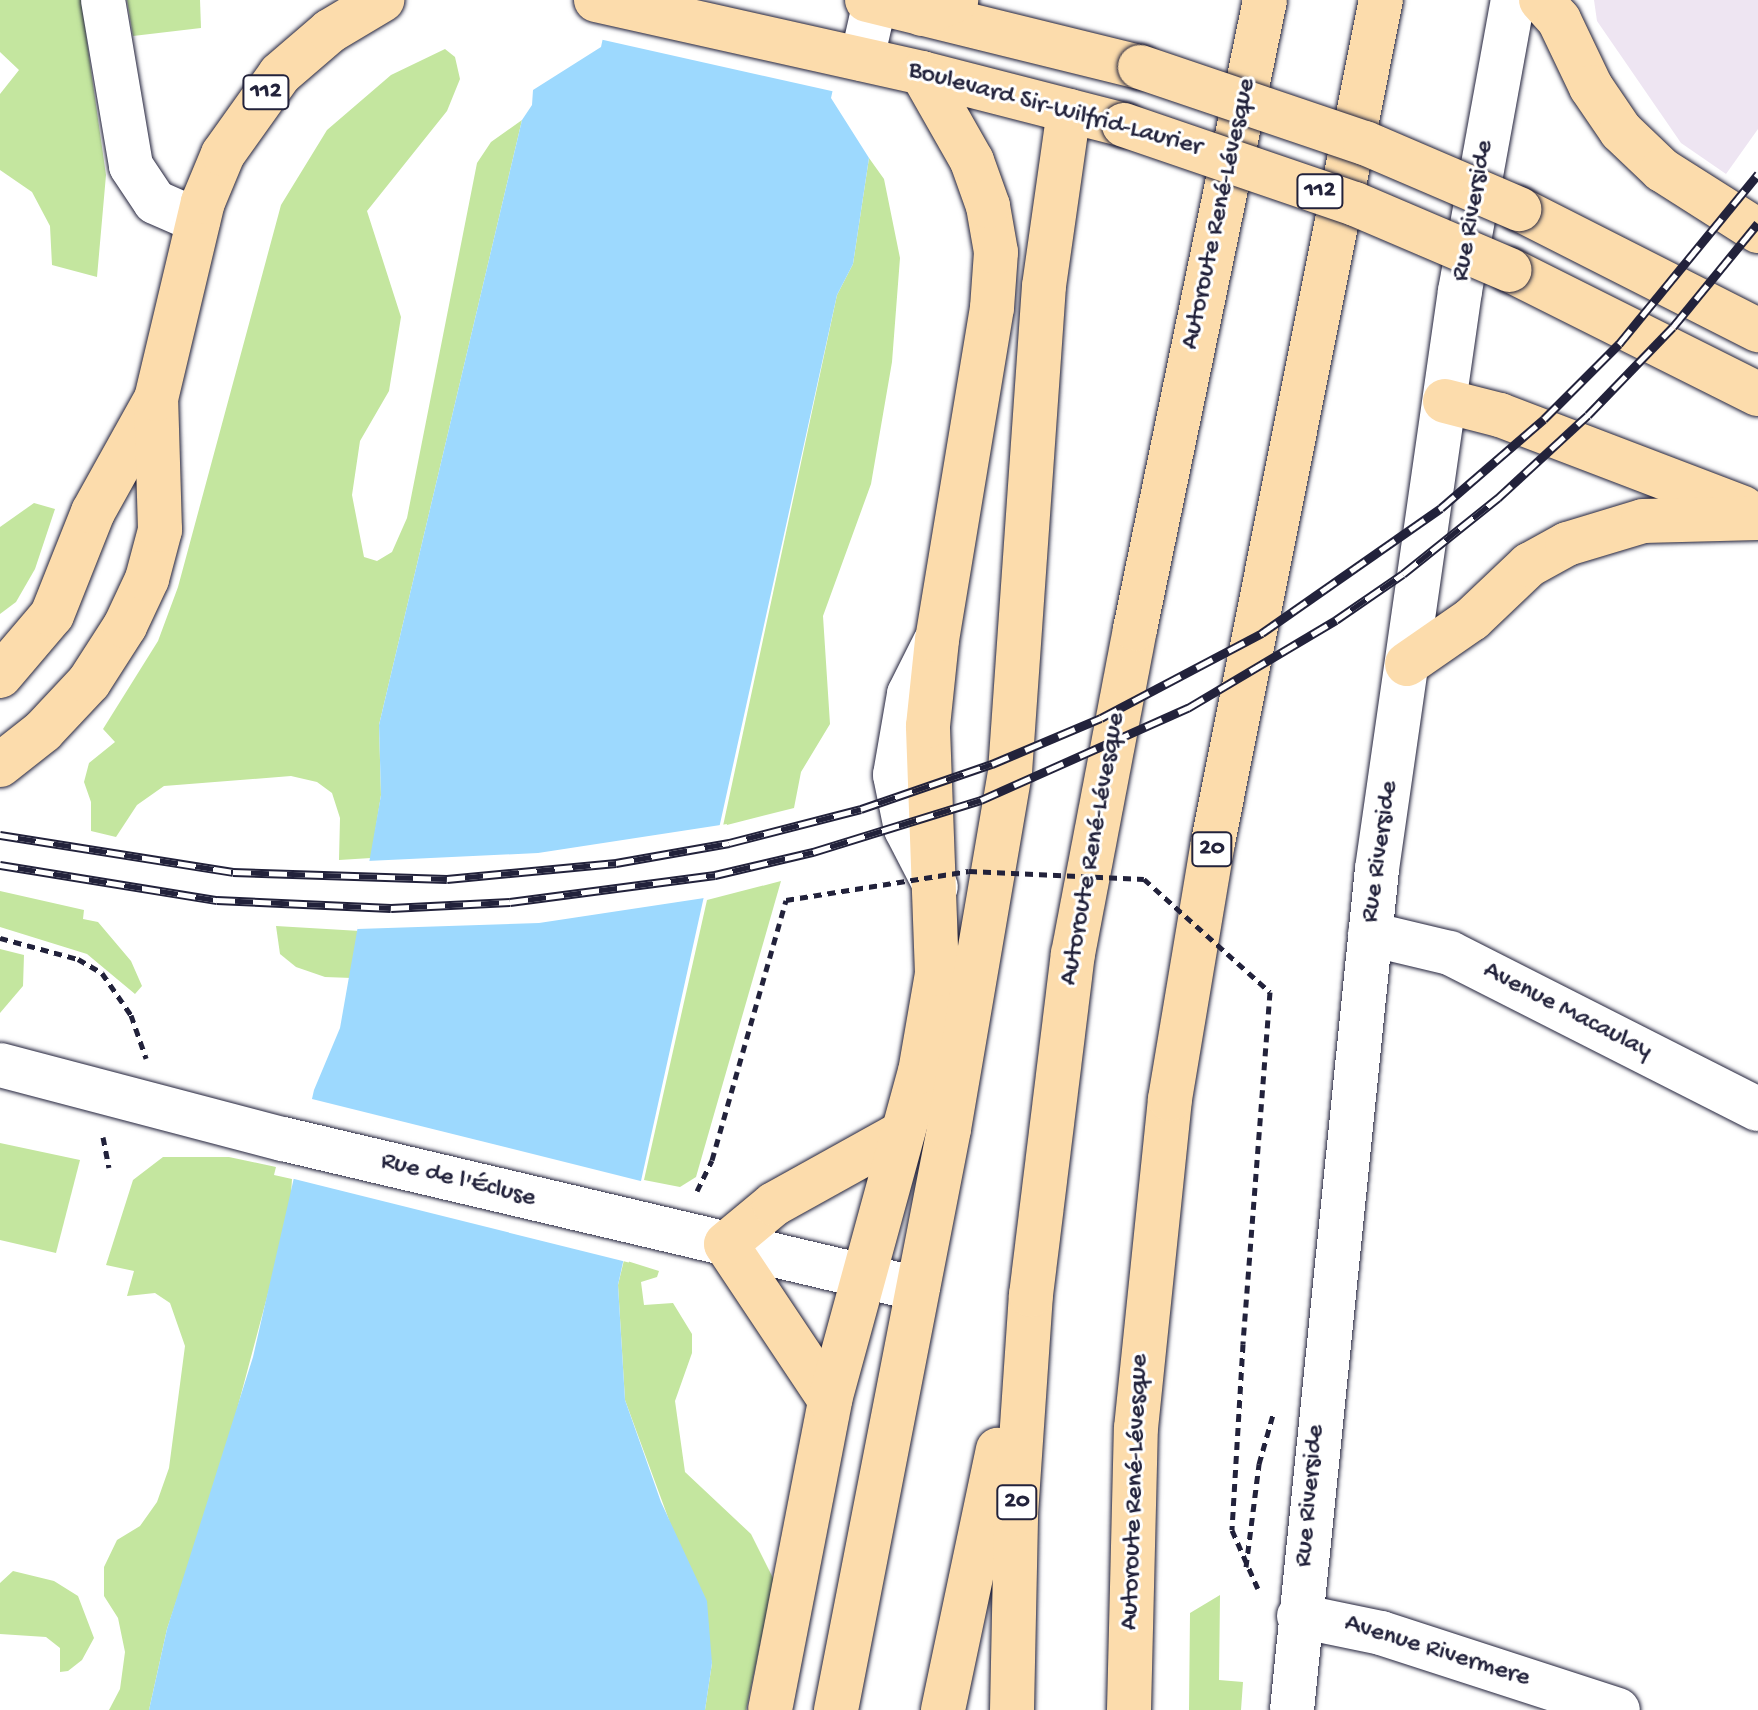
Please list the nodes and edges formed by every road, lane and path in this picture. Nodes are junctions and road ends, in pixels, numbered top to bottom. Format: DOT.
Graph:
graph roads {
  1 [pos="103,0"];
  2 [pos="382,0"];
  3 [pos="598,0"];
  4 [pos="1265,0"];
  5 [pos="1381,0"];
  6 [pos="1513,0"];
  7 [pos="1541,0"];
  8 [pos="871,1"];
  9 [pos="939,7"];
  10 [pos="855,58"];
  11 [pos="922,73"];
  12 [pos="1069,111"];
  13 [pos="198,221"];
  14 [pos="1758,231"];
  15 [pos="1758,330"];
  16 [pos="1758,394"];
  17 [pos="156,399"];
  18 [pos="1445,401"];
  19 [pos="1758,516"];
  20 [pos="1407,664"];
  21 [pos="0,676"];
  22 [pos="0,765"];
  23 [pos="1370,934"];
  24 [pos="0,938"];
  25 [pos="0,1065"];
  26 [pos="150,1066"];
  27 [pos="1758,1109"];
  28 [pos="102,1133"];
  29 [pos="902,1133"];
  30 [pos="712,1160"];
  31 [pos="109,1167"];
  32 [pos="726,1244"];
  33 [pos="862,1275"];
  34 [pos="918,1289"];
  35 [pos="1031,1295"];
  36 [pos="830,1400"];
  37 [pos="1246,1567"];
  38 [pos="1299,1616"];
  39 [pos="770,1710"];
  40 [pos="836,1710"];
  41 [pos="943,1710"];
  42 [pos="1012,1710"];
  43 [pos="1129,1710"];
  44 [pos="1292,1710"];
  45 [pos="1618,1710"];
  1 -- 13 [label="street"];
  2 -- 13 [label="main road, 112"];
  3 -- 10 [label="main road, Boulevard Sir-Wilfrid-Laurier / 112"];
  4 -- 35 [label="main road, Autoroute René-Lévesque / 20"];
  5 -- 43 [label="main road, Autoroute René-Lévesque / 20"];
  6 -- 18 [label="street, Rue Riverside"];
  7 -- 14 [label="main road"];
  8 -- 9 [label="main road, 112"];
  8 -- 10 [label="street"];
  9 -- 15 [label="main road, 112, bridge"];
  10 -- 11 [label="main road, Boulevard Sir-Wilfrid-Laurier / 112"];
  11 -- 12 [label="main road, Boulevard Sir-Wilfrid-Laurier / 112"];
  11 -- 29 [label="main road"];
  12 -- 16 [label="main road, Boulevard Sir-Wilfrid-Laurier / 112, bridge"];
  12 -- 34 [label="main road"];
  13 -- 17 [label="main road, 112"];
  17 -- 21 [label="main road"];
  17 -- 22 [label="main road"];
  18 -- 19 [label="main road"];
  18 -- 20 [label="street, Rue Riverside"];
  19 -- 20 [label="main road"];
  20 -- 23 [label="street, Rue Riverside"];
  23 -- 27 [label="street, Avenue Macaulay"];
  23 -- 38 [label="street, Rue Riverside"];
  24 -- 26 [label="path"];
  25 -- 32 [label="street, Rue de l'Écluse"];
  28 -- 31 [label="path"];
  29 -- 32 [label="main road"];
  29 -- 33 [label="main road"];
  30 -- 37 [label="path, bridge"];
  32 -- 33 [label="street, Rue de l'Écluse"];
  32 -- 36 [label="main road"];
  33 -- 34 [label="street, Rue de l'Écluse"];
  33 -- 36 [label="main road"];
  34 -- 40 [label="main road"];
  35 -- 41 [label="main road"];
  35 -- 42 [label="main road, Autoroute René-Lévesque / 20"];
  36 -- 39 [label="main road"];
  38 -- 44 [label="street, Rue Riverside"];
  38 -- 45 [label="street, Avenue Rivermere"];
}
